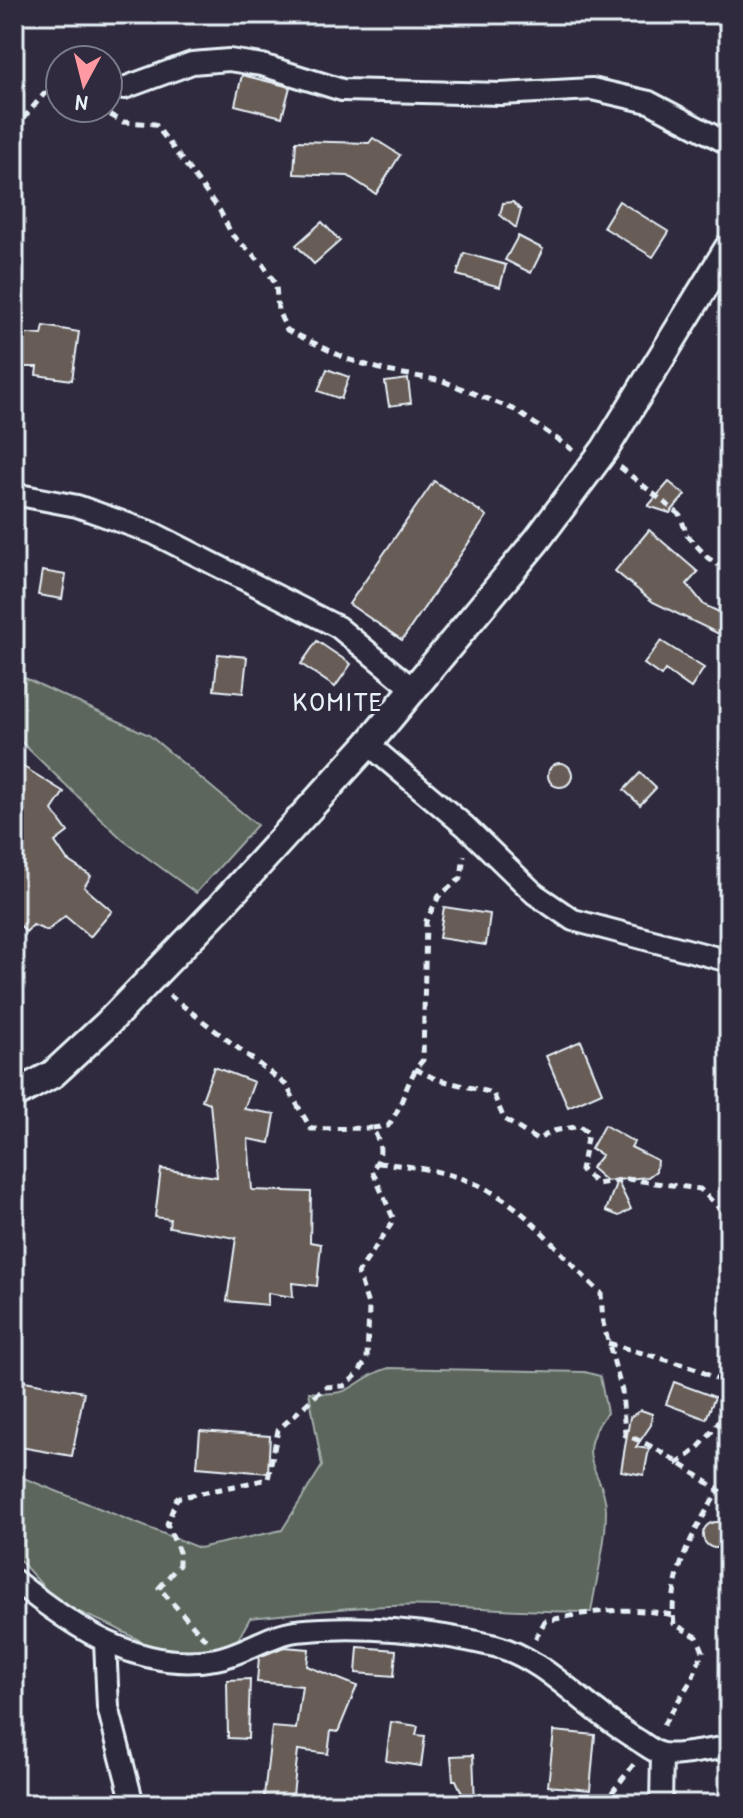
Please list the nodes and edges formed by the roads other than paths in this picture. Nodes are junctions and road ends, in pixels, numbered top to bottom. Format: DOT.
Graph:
graph roads {
  1 [pos="124,88"];
  2 [pos="729,144"];
  3 [pos="729,247"];
  4 [pos="14,494"];
  5 [pos="412,688"];
  6 [pos="368,744"];
  7 [pos="729,961"];
  8 [pos="14,1095"];
  9 [pos="14,1580"];
  10 [pos="105,1642"];
  11 [pos="729,1748"];
  12 [pos="656,1750"];
  13 [pos="133,1804"];
  14 [pos="661,1804"];
  1 -- 2 [label="street"];
  3 -- 5 [label="street"];
  4 -- 5 [label="street"];
  5 -- 6 [label="street"];
  6 -- 7 [label="street"];
  6 -- 8 [label="street"];
  9 -- 10 [label="street"];
  10 -- 12 [label="street"];
  10 -- 13 [label="street"];
  11 -- 12 [label="street"];
  12 -- 14 [label="street"];
}
